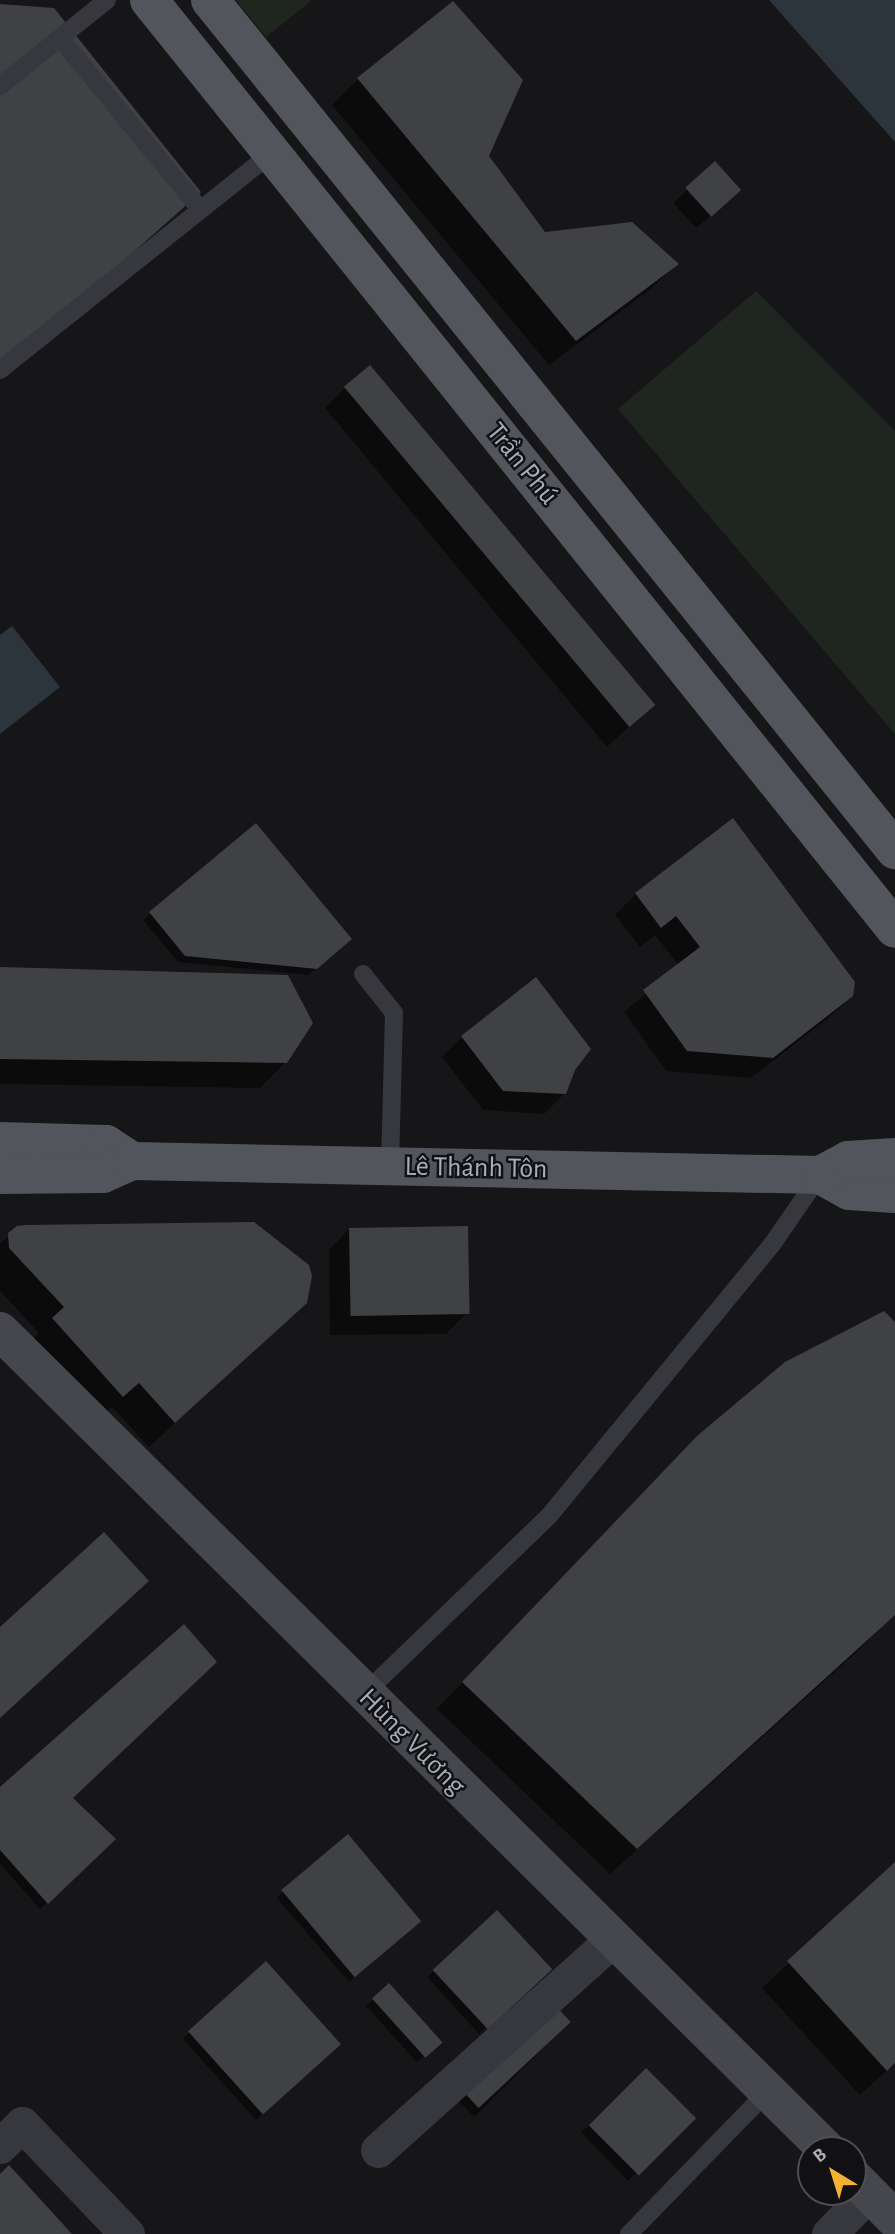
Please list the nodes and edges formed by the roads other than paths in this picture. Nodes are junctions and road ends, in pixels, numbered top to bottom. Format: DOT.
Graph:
graph roads {
  1 [pos="107,0"];
  2 [pos="149,0"];
  3 [pos="210,0"];
  4 [pos="60,38"];
  5 [pos="0,86"];
  6 [pos="272,153"];
  7 [pos="201,210"];
  8 [pos="0,370"];
  9 [pos="895,850"];
  10 [pos="895,929"];
  11 [pos="363,974"];
  12 [pos="0,1141"];
  13 [pos="886,1154"];
  14 [pos="132,1161"];
  15 [pos="390,1167"];
  16 [pos="0,1175"];
  17 [pos="820,1175"];
  18 [pos="895,1194"];
  19 [pos="0,1331"];
  20 [pos="364,1694"];
  21 [pos="612,1940"];
  22 [pos="768,2091"];
  23 [pos="813,2136"];
  24 [pos="0,2146"];
  25 [pos="378,2150"];
  26 [pos="872,2196"];
  27 [pos="127,2234"];
  28 [pos="629,2234"];
  29 [pos="830,2234"];
  1 -- 4 [label="lane"];
  2 -- 6 [label="main road, Trần Phú"];
  3 -- 9 [label="main road, Trần Phú"];
  4 -- 5 [label="lane"];
  4 -- 7 [label="lane"];
  6 -- 7 [label="lane"];
  6 -- 10 [label="main road, Trần Phú"];
  7 -- 8 [label="lane"];
  11 -- 15 [label="lane"];
  12 -- 14 [label="main road, Lê Thánh Tôn"];
  13 -- 17 [label="main road, Lê Thánh Tôn"];
  14 -- 15 [label="main road, Lê Thánh Tôn"];
  14 -- 16 [label="main road, Lê Thánh Tôn"];
  15 -- 17 [label="main road, Lê Thánh Tôn"];
  17 -- 18 [label="main road, Lê Thánh Tôn"];
  17 -- 20 [label="lane"];
  19 -- 20 [label="street, Hùng Vương"];
  20 -- 21 [label="street, Hùng Vương"];
  21 -- 22 [label="street, Hùng Vương"];
  21 -- 25 [label="street"];
  22 -- 23 [label="street, Hùng Vương"];
  22 -- 28 [label="lane"];
  24 -- 27 [label="street"];
  26 -- 29 [label="street"];
}
